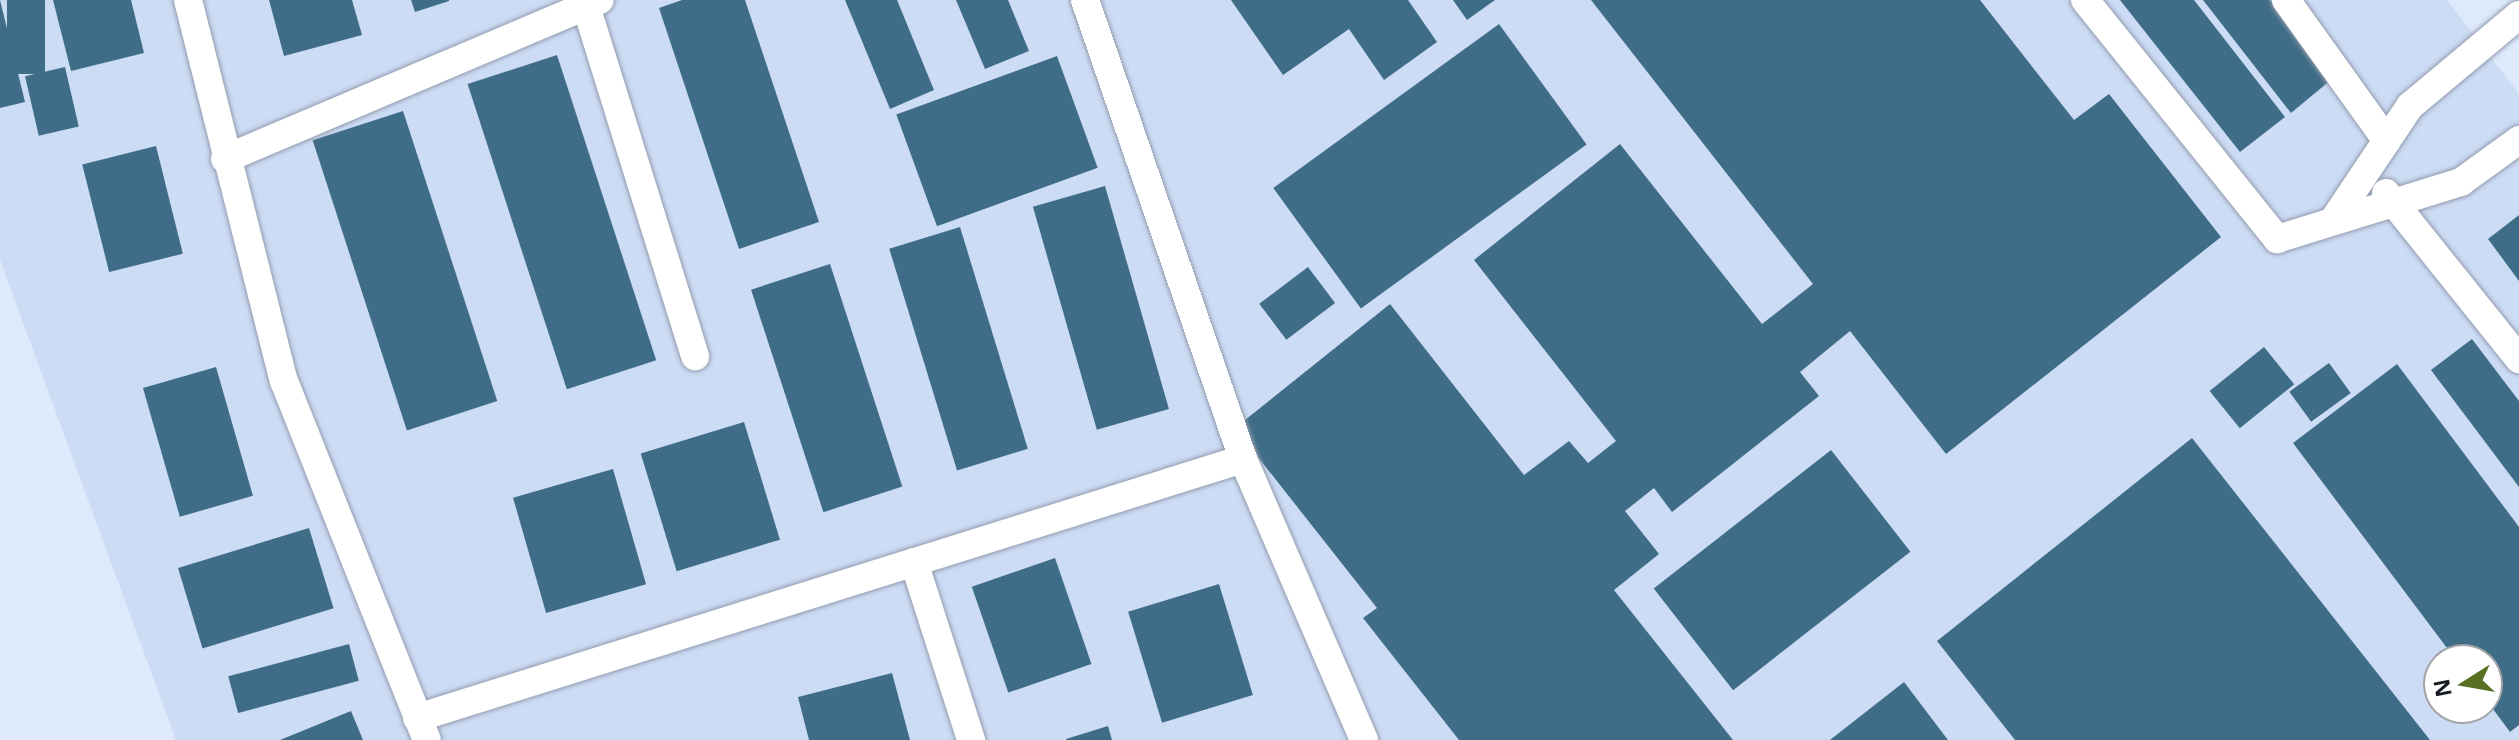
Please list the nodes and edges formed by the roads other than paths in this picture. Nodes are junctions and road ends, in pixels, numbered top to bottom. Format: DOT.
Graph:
graph roads {
  1 [pos="188,0"];
  2 [pos="1085,0"];
  3 [pos="2085,0"];
  4 [pos="2286,0"];
  5 [pos="593,3"];
  6 [pos="2519,15"];
  7 [pos="2519,140"];
  8 [pos="2387,141"];
  9 [pos="225,159"];
  10 [pos="2367,171"];
  11 [pos="2398,205"];
  12 [pos="2335,218"];
  13 [pos="695,356"];
  14 [pos="2519,359"];
  15 [pos="1243,459"];
  16 [pos="914,562"];
  17 [pos="422,729"];
  18 [pos="971,740"];
  19 [pos="1364,740"];
  1 -- 9 [label="lane"];
  2 -- 15 [label="lane"];
  3 -- 12 [label="lane"];
  4 -- 8 [label="lane"];
  5 -- 9 [label="lane"];
  5 -- 13 [label="lane"];
  6 -- 8 [label="lane"];
  7 -- 11 [label="lane"];
  8 -- 10 [label="lane"];
  9 -- 17 [label="lane"];
  10 -- 11 [label="lane"];
  10 -- 12 [label="lane"];
  11 -- 12 [label="lane"];
  11 -- 14 [label="lane"];
  15 -- 16 [label="lane"];
  15 -- 19 [label="lane"];
  16 -- 17 [label="lane"];
  16 -- 18 [label="lane"];
}
